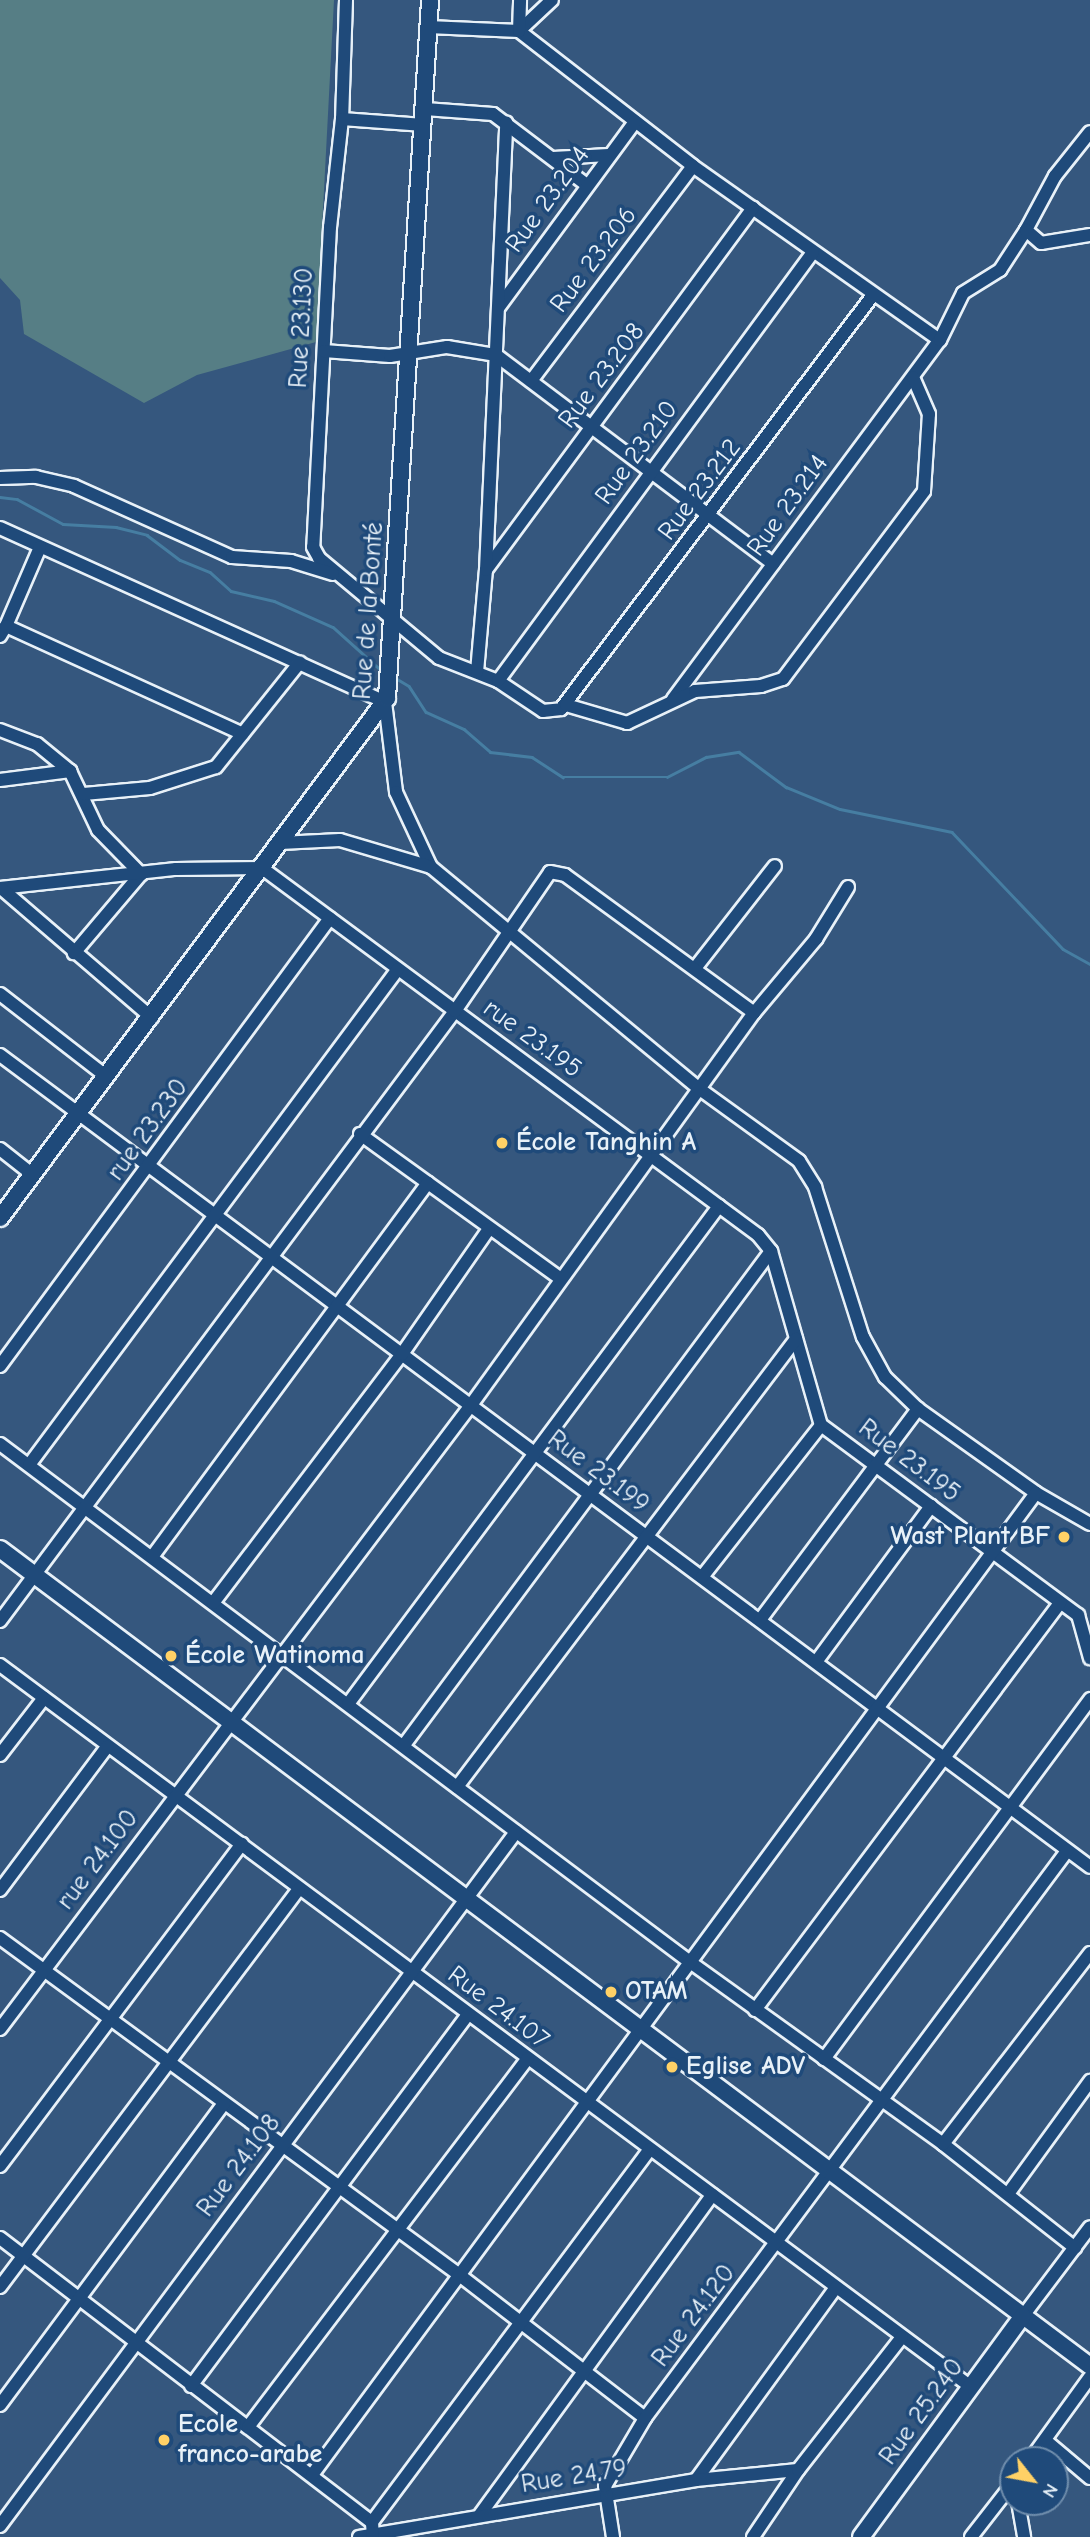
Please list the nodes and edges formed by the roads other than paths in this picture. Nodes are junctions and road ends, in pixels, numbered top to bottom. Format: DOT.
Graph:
graph roads {
  1 [pos="346,0"];
  2 [pos="430,0"];
  3 [pos="520,0"];
  4 [pos="552,0"];
  5 [pos="428,27"];
  6 [pos="519,31"];
  7 [pos="424,118"];
  8 [pos="342,119"];
  9 [pos="506,122"];
  10 [pos="635,122"];
  11 [pos="1090,132"];
  12 [pos="609,155"];
  13 [pos="553,158"];
  14 [pos="693,166"];
  15 [pos="587,185"];
  16 [pos="753,208"];
  17 [pos="1026,230"];
  18 [pos="1090,235"];
  19 [pos="813,252"];
  20 [pos="873,295"];
  21 [pos="499,307"];
  22 [pos="940,340"];
  23 [pos="324,351"];
  24 [pos="409,353"];
  25 [pos="496,355"];
  26 [pos="913,377"];
  27 [pos="531,381"];
  28 [pos="593,425"];
  29 [pos="652,472"];
  30 [pos="0,478"];
  31 [pos="709,516"];
  32 [pos="0,528"];
  33 [pos="40,547"];
  34 [pos="774,564"];
  35 [pos="486,570"];
  36 [pos="340,576"];
  37 [pos="395,623"];
  38 [pos="3,631"];
  39 [pos="300,662"];
  40 [pos="477,673"];
  41 [pos="498,681"];
  42 [pos="387,698"];
  43 [pos="673,699"];
  44 [pos="563,707"];
  45 [pos="0,730"];
  46 [pos="243,734"];
  47 [pos="70,771"];
  48 [pos="0,780"];
  49 [pos="84,794"];
  50 [pos="280,843"];
  51 [pos="775,866"];
  52 [pos="430,867"];
  53 [pos="262,868"];
  54 [pos="141,874"];
  55 [pos="848,887"];
  56 [pos="1,888"];
  57 [pos="330,918"];
  58 [pos="508,935"];
  59 [pos="74,953"];
  60 [pos="696,967"];
  61 [pos="398,969"];
  62 [pos="0,994"];
  63 [pos="455,1011"];
  64 [pos="754,1013"];
  65 [pos="152,1018"];
  66 [pos="0,1055"];
  67 [pos="107,1077"];
  68 [pos="701,1090"];
  69 [pos="78,1116"];
  70 [pos="360,1134"];
  71 [pos="0,1149"];
  72 [pos="651,1155"];
  73 [pos="149,1168"];
  74 [pos="33,1175"];
  75 [pos="428,1183"];
  76 [pos="719,1206"];
  77 [pos="215,1214"];
  78 [pos="0,1218"];
  79 [pos="489,1229"];
  80 [pos="771,1251"];
  81 [pos="271,1257"];
  82 [pos="561,1279"];
  83 [pos="337,1307"];
  84 [pos="796,1339"];
  85 [pos="402,1354"];
  86 [pos="0,1366"];
  87 [pos="471,1405"];
  88 [pos="918,1409"];
  89 [pos="821,1425"];
  90 [pos="0,1444"];
  91 [pos="534,1453"];
  92 [pos="29,1465"];
  93 [pos="875,1465"];
  94 [pos="1036,1493"];
  95 [pos="592,1496"];
  96 [pos="931,1506"];
  97 [pos="86,1510"];
  98 [pos="1090,1524"];
  99 [pos="646,1536"];
  100 [pos="0,1549"];
  101 [pos="992,1552"];
  102 [pos="152,1557"];
  103 [pos="36,1575"];
  104 [pos="702,1577"];
  105 [pos="212,1603"];
  106 [pos="1060,1603"];
  107 [pos="760,1620"];
  108 [pos="0,1621"];
  109 [pos="280,1654"];
  110 [pos="1090,1658"];
  111 [pos="816,1662"];
  112 [pos="0,1665"];
  113 [pos="44,1698"];
  114 [pos="1090,1699"];
  115 [pos="348,1704"];
  116 [pos="877,1708"];
  117 [pos="230,1718"];
  118 [pos="404,1745"];
  119 [pos="107,1747"];
  120 [pos="0,1755"];
  121 [pos="944,1757"];
  122 [pos="457,1787"];
  123 [pos="176,1794"];
  124 [pos="1008,1804"];
  125 [pos="516,1832"];
  126 [pos="242,1844"];
  127 [pos="1067,1851"];
  128 [pos="1090,1867"];
  129 [pos="299,1889"];
  130 [pos="0,1890"];
  131 [pos="468,1898"];
  132 [pos="0,1938"];
  133 [pos="1090,1953"];
  134 [pos="690,1962"];
  135 [pos="43,1970"];
  136 [pos="411,1972"];
  137 [pos="755,2010"];
  138 [pos="468,2014"];
  139 [pos="110,2017"];
  140 [pos="1,2027"];
  141 [pos="640,2031"];
  142 [pos="528,2058"];
  143 [pos="824,2059"];
  144 [pos="170,2061"];
  145 [pos="1090,2081"];
  146 [pos="885,2100"];
  147 [pos="586,2102"];
  148 [pos="224,2103"];
  149 [pos="943,2144"];
  150 [pos="282,2146"];
  151 [pos="650,2149"];
  152 [pos="0,2166"];
  153 [pos="831,2171"];
  154 [pos="338,2187"];
  155 [pos="712,2194"];
  156 [pos="1008,2194"];
  157 [pos="1090,2227"];
  158 [pos="397,2229"];
  159 [pos="0,2238"];
  160 [pos="778,2242"];
  161 [pos="1075,2248"];
  162 [pos="24,2255"];
  163 [pos="458,2274"];
  164 [pos="0,2287"];
  165 [pos="836,2287"];
  166 [pos="79,2298"];
  167 [pos="1023,2316"];
  168 [pos="524,2324"];
  169 [pos="902,2337"];
  170 [pos="135,2343"];
  171 [pos="1090,2367"];
  172 [pos="586,2372"];
  173 [pos="1090,2377"];
  174 [pos="191,2386"];
  175 [pos="971,2387"];
  176 [pos="0,2405"];
  177 [pos="645,2418"];
  178 [pos="248,2427"];
  179 [pos="1045,2440"];
  180 [pos="1040,2446"];
  181 [pos="798,2470"];
  182 [pos="312,2475"];
  183 [pos="1090,2478"];
  184 [pos="696,2480"];
  185 [pos="604,2495"];
  186 [pos="999,2501"];
  187 [pos="479,2516"];
  188 [pos="1020,2516"];
  189 [pos="0,2526"];
  190 [pos="372,2531"];
  191 [pos="359,2537"];
  192 [pos="613,2537"];
  193 [pos="753,2537"];
  194 [pos="860,2537"];
  195 [pos="971,2537"];
  196 [pos="1024,2537"];
  1 -- 8 [label="street, Rue 23.130"];
  2 -- 5 [label="street, Rue de la Bonté"];
  3 -- 6 [label="street"];
  4 -- 6 [label="street"];
  5 -- 6 [label="street"];
  5 -- 7 [label="street, Rue de la Bonté"];
  6 -- 10 [label="street"];
  7 -- 8 [label="street"];
  7 -- 9 [label="street"];
  7 -- 24 [label="street, Rue de la Bonté"];
  8 -- 23 [label="street, Rue 23.130"];
  9 -- 13 [label="street"];
  9 -- 21 [label="street"];
  10 -- 12 [label="street, Rue 23.204"];
  10 -- 14 [label="street"];
  11 -- 17 [label="street, Rue 23.214"];
  12 -- 13 [label="street"];
  12 -- 15 [label="street, Rue 23.204"];
  13 -- 15 [label="street"];
  14 -- 16 [label="street"];
  14 -- 27 [label="street, Rue 23.206"];
  15 -- 21 [label="street, Rue 23.204"];
  16 -- 19 [label="street"];
  16 -- 28 [label="street, Rue 23.208"];
  17 -- 18 [label="street"];
  17 -- 22 [label="street, Rue 23.214"];
  19 -- 20 [label="street"];
  19 -- 29 [label="street, Rue 23.210"];
  20 -- 22 [label="street"];
  20 -- 31 [label="street, Rue 23.212"];
  21 -- 25 [label="street"];
  22 -- 26 [label="street, Rue 23.214"];
  23 -- 24 [label="street"];
  23 -- 36 [label="street, Rue 23.130"];
  24 -- 25 [label="street"];
  24 -- 37 [label="street, Rue de la Bonté"];
  25 -- 27 [label="street"];
  25 -- 35 [label="street"];
  26 -- 34 [label="street, Rue 23.214"];
  26 -- 43 [label="street, Rue 23.130"];
  27 -- 28 [label="street"];
  28 -- 29 [label="street"];
  28 -- 35 [label="street, Rue 23.208"];
  29 -- 31 [label="street"];
  29 -- 41 [label="street, Rue 23.210"];
  30 -- 36 [label="street"];
  31 -- 34 [label="street"];
  31 -- 44 [label="street, Rue 23.212"];
  32 -- 33 [label="street"];
  33 -- 38 [label="street"];
  33 -- 39 [label="street"];
  34 -- 43 [label="street, Rue 23.214"];
  35 -- 40 [label="street"];
  36 -- 37 [label="street, Rue 23.130"];
  37 -- 40 [label="street, Rue 23.130"];
  37 -- 42 [label="street, Rue de la Bonté"];
  38 -- 46 [label="street"];
  39 -- 42 [label="street"];
  39 -- 46 [label="street"];
  40 -- 41 [label="street, Rue 23.130"];
  41 -- 44 [label="street, Rue 23.130"];
  42 -- 50 [label="street"];
  42 -- 52 [label="street, Rue de la Bonté"];
  43 -- 44 [label="street, Rue 23.130"];
  45 -- 47 [label="street"];
  46 -- 49 [label="street"];
  47 -- 48 [label="street"];
  47 -- 49 [label="street"];
  49 -- 54 [label="street"];
  50 -- 52 [label="street"];
  50 -- 53 [label="street"];
  51 -- 60 [label="street"];
  52 -- 58 [label="street, Rue de la Bonté"];
  53 -- 54 [label="street"];
  53 -- 57 [label="street, rue 23.195"];
  53 -- 65 [label="street"];
  54 -- 56 [label="street"];
  54 -- 59 [label="street"];
  55 -- 64 [label="street, rue 24.100"];
  56 -- 59 [label="street"];
  57 -- 61 [label="street, rue 23.195"];
  57 -- 73 [label="street, rue 23.230"];
  58 -- 60 [label="street"];
  58 -- 63 [label="street"];
  58 -- 68 [label="street, Rue de la Bonté"];
  59 -- 65 [label="street"];
  60 -- 64 [label="street"];
  61 -- 63 [label="street, rue 23.195"];
  61 -- 77 [label="street"];
  62 -- 67 [label="street"];
  63 -- 70 [label="street"];
  63 -- 72 [label="street, rue 23.195"];
  64 -- 68 [label="street, rue 24.100"];
  65 -- 67 [label="street"];
  66 -- 69 [label="street, Rue 23.199"];
  67 -- 69 [label="street"];
  68 -- 72 [label="street, rue 24.100"];
  68 -- 88 [label="street, Rue de la Bonté"];
  69 -- 73 [label="street, Rue 23.199"];
  69 -- 74 [label="street"];
  70 -- 75 [label="street"];
  70 -- 81 [label="street"];
  71 -- 74 [label="street"];
  72 -- 76 [label="street, rue 23.195"];
  72 -- 82 [label="street, rue 24.100"];
  73 -- 77 [label="street, Rue 23.199"];
  73 -- 86 [label="street, rue 23.230"];
  74 -- 78 [label="street"];
  75 -- 79 [label="street"];
  75 -- 83 [label="street"];
  76 -- 80 [label="street, rue 23.195"];
  76 -- 91 [label="street"];
  77 -- 81 [label="street, Rue 23.199"];
  77 -- 92 [label="street"];
  79 -- 82 [label="street"];
  79 -- 85 [label="street"];
  80 -- 84 [label="street, Rue 23.195"];
  80 -- 95 [label="street"];
  81 -- 83 [label="street, Rue 23.199"];
  81 -- 97 [label="street"];
  82 -- 87 [label="street, rue 24.100"];
  83 -- 85 [label="street, Rue 23.199"];
  83 -- 102 [label="street"];
  84 -- 89 [label="street, Rue 23.195"];
  84 -- 99 [label="street"];
  85 -- 87 [label="street, Rue 23.199"];
  85 -- 105 [label="street"];
  87 -- 91 [label="street, Rue 23.199"];
  87 -- 109 [label="street, rue 24.100"];
  88 -- 93 [label="street"];
  88 -- 94 [label="street, Rue de la Bonté"];
  89 -- 93 [label="street, Rue 23.195"];
  89 -- 104 [label="street"];
  90 -- 92 [label="street"];
  91 -- 95 [label="street, Rue 23.199"];
  91 -- 115 [label="street"];
  92 -- 97 [label="street"];
  93 -- 96 [label="street, Rue 23.195"];
  93 -- 107 [label="street"];
  94 -- 98 [label="street, Rue de la Bonté"];
  94 -- 101 [label="street"];
  95 -- 99 [label="street, Rue 23.199"];
  95 -- 118 [label="street"];
  96 -- 101 [label="street, Rue 23.195"];
  96 -- 111 [label="street"];
  97 -- 102 [label="street"];
  97 -- 103 [label="street"];
  99 -- 104 [label="street, Rue 23.199"];
  99 -- 122 [label="street"];
  100 -- 103 [label="street"];
  101 -- 106 [label="street, Rue 23.195"];
  101 -- 116 [label="street"];
  102 -- 105 [label="street"];
  103 -- 108 [label="street"];
  103 -- 117 [label="street"];
  104 -- 107 [label="street, Rue 23.199"];
  105 -- 109 [label="street"];
  106 -- 110 [label="street, Rue 23.195"];
  106 -- 121 [label="street"];
  107 -- 111 [label="street, Rue 23.199"];
  109 -- 115 [label="street"];
  109 -- 117 [label="street, rue 24.100"];
  111 -- 116 [label="street, Rue 23.199"];
  112 -- 113 [label="street, Rue 24.107"];
  113 -- 119 [label="street, Rue 24.107"];
  113 -- 120 [label="street"];
  114 -- 124 [label="street"];
  115 -- 118 [label="street"];
  116 -- 121 [label="street, Rue 23.199"];
  116 -- 134 [label="street"];
  117 -- 123 [label="street, rue 24.100"];
  117 -- 131 [label="street"];
  118 -- 122 [label="street"];
  119 -- 123 [label="street, Rue 24.107"];
  119 -- 130 [label="street"];
  121 -- 124 [label="street, Rue 23.199"];
  121 -- 137 [label="street"];
  122 -- 125 [label="street"];
  123 -- 126 [label="street, Rue 24.107"];
  123 -- 135 [label="street, rue 24.100"];
  124 -- 127 [label="street, Rue 23.199"];
  124 -- 143 [label="street"];
  125 -- 131 [label="street, Rue 24.108"];
  125 -- 134 [label="street"];
  126 -- 129 [label="street, Rue 24.107"];
  126 -- 139 [label="street"];
  127 -- 128 [label="street, Rue 23.199"];
  127 -- 146 [label="street, Rue 24.120"];
  129 -- 136 [label="street, Rue 24.107"];
  129 -- 144 [label="street"];
  131 -- 136 [label="street, Rue 24.108"];
  131 -- 141 [label="street"];
  132 -- 135 [label="street"];
  133 -- 149 [label="street"];
  134 -- 137 [label="street"];
  134 -- 141 [label="street"];
  135 -- 139 [label="street"];
  135 -- 140 [label="street, rue 24.100"];
  136 -- 138 [label="street, Rue 24.107"];
  136 -- 150 [label="street, Rue 24.108"];
  137 -- 143 [label="street"];
  138 -- 142 [label="street, Rue 24.107"];
  138 -- 154 [label="street"];
  139 -- 144 [label="street"];
  139 -- 152 [label="street"];
  141 -- 147 [label="street"];
  141 -- 153 [label="street"];
  142 -- 147 [label="street, Rue 24.107"];
  142 -- 158 [label="street"];
  143 -- 146 [label="street"];
  144 -- 148 [label="street"];
  144 -- 162 [label="street"];
  145 -- 156 [label="street"];
  146 -- 149 [label="street"];
  146 -- 153 [label="street, Rue 24.120"];
  147 -- 151 [label="street, Rue 24.107"];
  147 -- 163 [label="street"];
  148 -- 150 [label="street"];
  148 -- 166 [label="street"];
  149 -- 156 [label="street"];
  150 -- 154 [label="street"];
  150 -- 170 [label="street, Rue 24.108"];
  151 -- 155 [label="street, Rue 24.107"];
  151 -- 168 [label="street"];
  153 -- 160 [label="street, Rue 24.120"];
  153 -- 167 [label="street"];
  154 -- 158 [label="street"];
  154 -- 174 [label="street"];
  155 -- 160 [label="street, Rue 24.107"];
  155 -- 172 [label="street"];
  156 -- 161 [label="street"];
  157 -- 161 [label="street"];
  158 -- 163 [label="street"];
  158 -- 178 [label="street"];
  159 -- 162 [label="street"];
  160 -- 165 [label="street, Rue 24.107"];
  160 -- 177 [label="street, Rue 24.120"];
  161 -- 167 [label="street"];
  162 -- 164 [label="street"];
  162 -- 166 [label="street"];
  163 -- 168 [label="street"];
  163 -- 182 [label="street"];
  165 -- 169 [label="street, Rue 24.107"];
  165 -- 184 [label="street"];
  166 -- 170 [label="street"];
  166 -- 176 [label="street"];
  167 -- 171 [label="street"];
  167 -- 175 [label="street, Rue 25.240"];
  168 -- 172 [label="street"];
  168 -- 190 [label="street"];
  169 -- 175 [label="street, Rue 24.107"];
  169 -- 181 [label="street"];
  170 -- 174 [label="street"];
  170 -- 189 [label="street, Rue 24.108"];
  172 -- 177 [label="street"];
  172 -- 187 [label="street"];
  173 -- 179 [label="street"];
  174 -- 178 [label="street"];
  175 -- 194 [label="street, Rue 25.240"];
  177 -- 185 [label="street, Rue 24.120"];
  178 -- 182 [label="street"];
  179 -- 180 [label="street"];
  179 -- 183 [label="street"];
  181 -- 184 [label="street, Rue 24.79"];
  181 -- 193 [label="street"];
  182 -- 190 [label="street"];
  184 -- 185 [label="street, Rue 24.79"];
  185 -- 187 [label="street, Rue 24.79"];
  185 -- 192 [label="street"];
  186 -- 195 [label="street"];
  187 -- 190 [label="street, Rue 24.79"];
  188 -- 196 [label="street"];
  190 -- 191 [label="street, Rue 24.79"];
}
